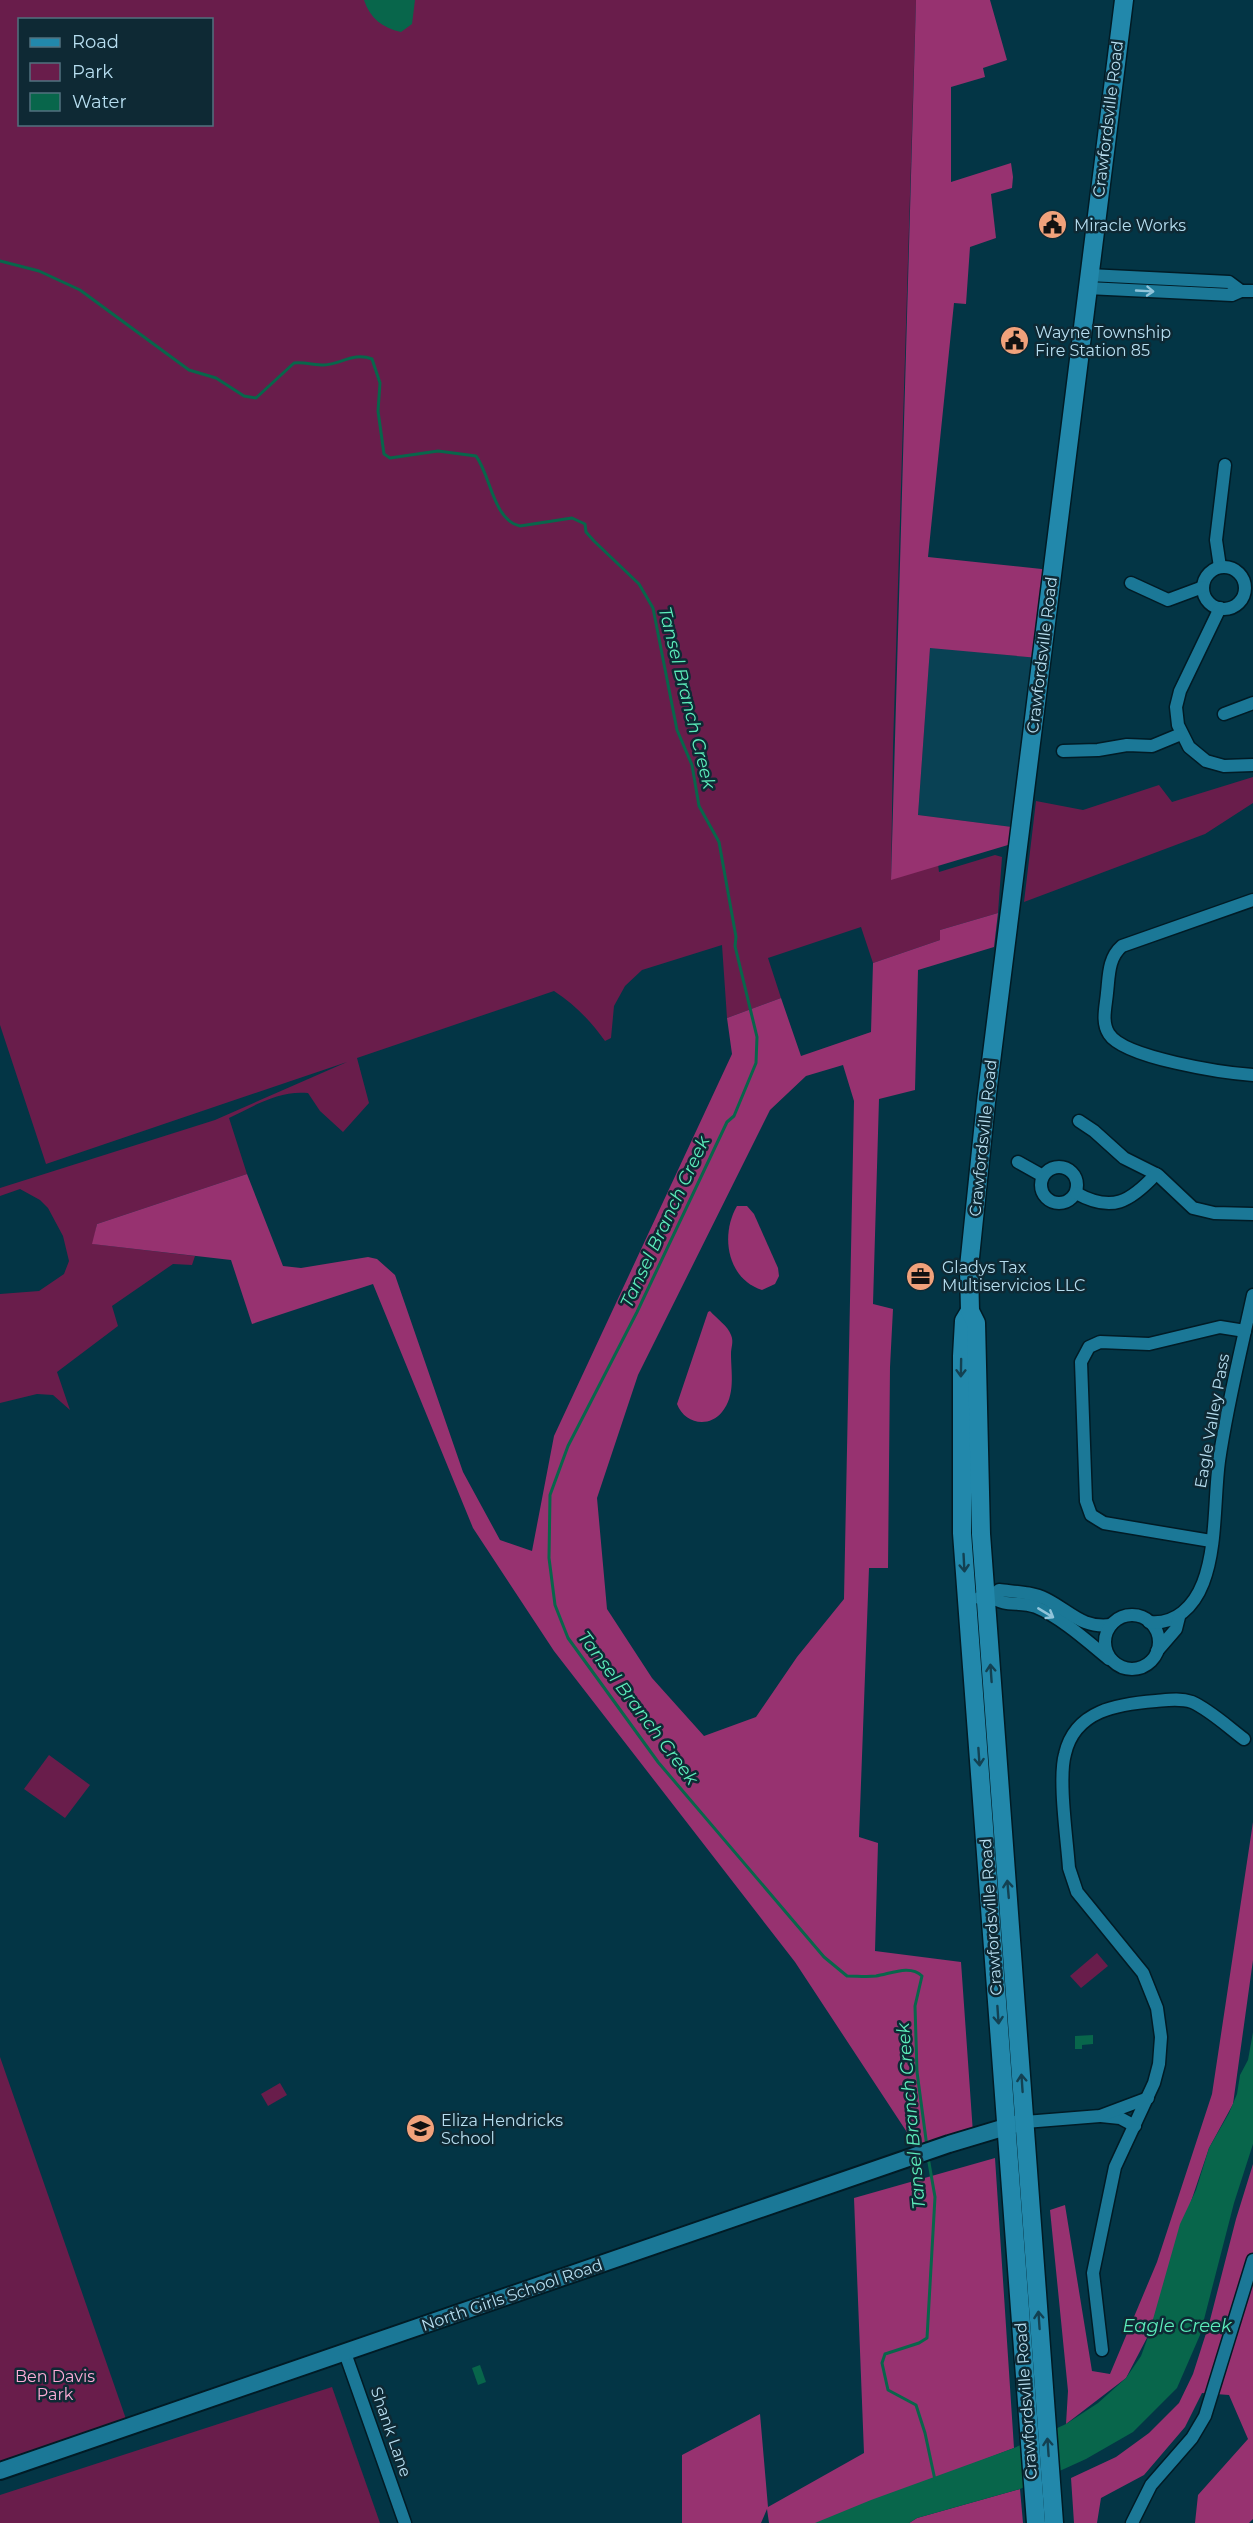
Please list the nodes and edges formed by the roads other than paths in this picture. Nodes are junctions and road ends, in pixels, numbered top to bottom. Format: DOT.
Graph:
graph roads {
  1 [pos="1124,0"];
  2 [pos="1088,282"];
  3 [pos="1247,291"];
  4 [pos="1225,465"];
  5 [pos="1220,567"];
  6 [pos="1131,583"];
  7 [pos="1203,587"];
  8 [pos="1248,600"];
  9 [pos="1220,608"];
  10 [pos="1253,703"];
  11 [pos="1224,714"];
  12 [pos="1181,734"];
  13 [pos="1063,750"];
  14 [pos="1253,765"];
  15 [pos="1253,900"];
  16 [pos="1253,1075"];
  17 [pos="1079,1121"];
  18 [pos="1018,1162"];
  19 [pos="1156,1174"];
  20 [pos="1043,1176"];
  21 [pos="1076,1193"];
  22 [pos="1253,1214"];
  23 [pos="1253,1295"];
  24 [pos="970,1311"];
  25 [pos="1245,1331"];
  26 [pos="1211,1541"];
  27 [pos="989,1597"];
  28 [pos="966,1598"];
  29 [pos="1179,1617"];
  30 [pos="1149,1622"];
  31 [pos="1111,1625"];
  32 [pos="1157,1651"];
  33 [pos="1114,1662"];
  34 [pos="1244,1739"];
  35 [pos="1148,2098"];
  36 [pos="1100,2116"];
  37 [pos="1025,2122"];
  38 [pos="1006,2125"];
  39 [pos="1135,2126"];
  40 [pos="1253,2260"];
  41 [pos="1102,2350"];
  42 [pos="345,2353"];
  43 [pos="0,2472"];
  44 [pos="1053,2514"];
  45 [pos="1035,2518"];
  46 [pos="405,2523"];
  47 [pos="1132,2523"];
  1 -- 2 [label="main road, Crawfordsville Road"];
  2 -- 3 [label="street"];
  2 -- 24 [label="main road, Crawfordsville Road"];
  4 -- 5 [label="street"];
  5 -- 7 [label="street"];
  5 -- 8 [label="street"];
  6 -- 7 [label="street"];
  7 -- 9 [label="street"];
  8 -- 9 [label="street"];
  9 -- 12 [label="street"];
  10 -- 11 [label="street"];
  12 -- 13 [label="street"];
  12 -- 14 [label="street"];
  15 -- 16 [label="street"];
  17 -- 19 [label="street"];
  18 -- 20 [label="street"];
  19 -- 21 [label="street"];
  19 -- 22 [label="street"];
  20 -- 21 [label="street"];
  20 -- 21 [label="street"];
  23 -- 25 [label="street, Eagle Valley Pass"];
  24 -- 27 [label="main road, Crawfordsville Road"];
  24 -- 28 [label="main road, Crawfordsville Road, one-way"];
  25 -- 26 [label="street, Eagle Valley Pass"];
  25 -- 26 [label="street"];
  26 -- 29 [label="street, Eagle Valley Pass"];
  27 -- 28 [label="street, Eagle Valley Pass"];
  27 -- 31 [label="street, Eagle Valley Pass"];
  27 -- 33 [label="street, Eagle Valley Pass, one-way"];
  37 -- 27 [label="main road, Crawfordsville Road, one-way"];
  28 -- 38 [label="main road, Crawfordsville Road, one-way"];
  29 -- 30 [label="street, Eagle Valley Pass"];
  29 -- 32 [label="street, Eagle Valley Pass"];
  30 -- 31 [label="street, Eagle Valley Pass"];
  30 -- 32 [label="street"];
  31 -- 33 [label="street"];
  32 -- 33 [label="street, Eagle Valley Pass"];
  34 -- 35 [label="street"];
  35 -- 36 [label="street"];
  35 -- 39 [label="street"];
  36 -- 37 [label="street"];
  36 -- 39 [label="street"];
  37 -- 38 [label="main road, North Girls School Road"];
  44 -- 37 [label="main road, Crawfordsville Road, one-way"];
  38 -- 42 [label="main road, North Girls School Road"];
  38 -- 45 [label="main road, Crawfordsville Road"];
  39 -- 41 [label="street"];
  40 -- 47 [label="street"];
  42 -- 43 [label="main road, North Girls School Road"];
  42 -- 46 [label="street, Shank Lane"];
}
